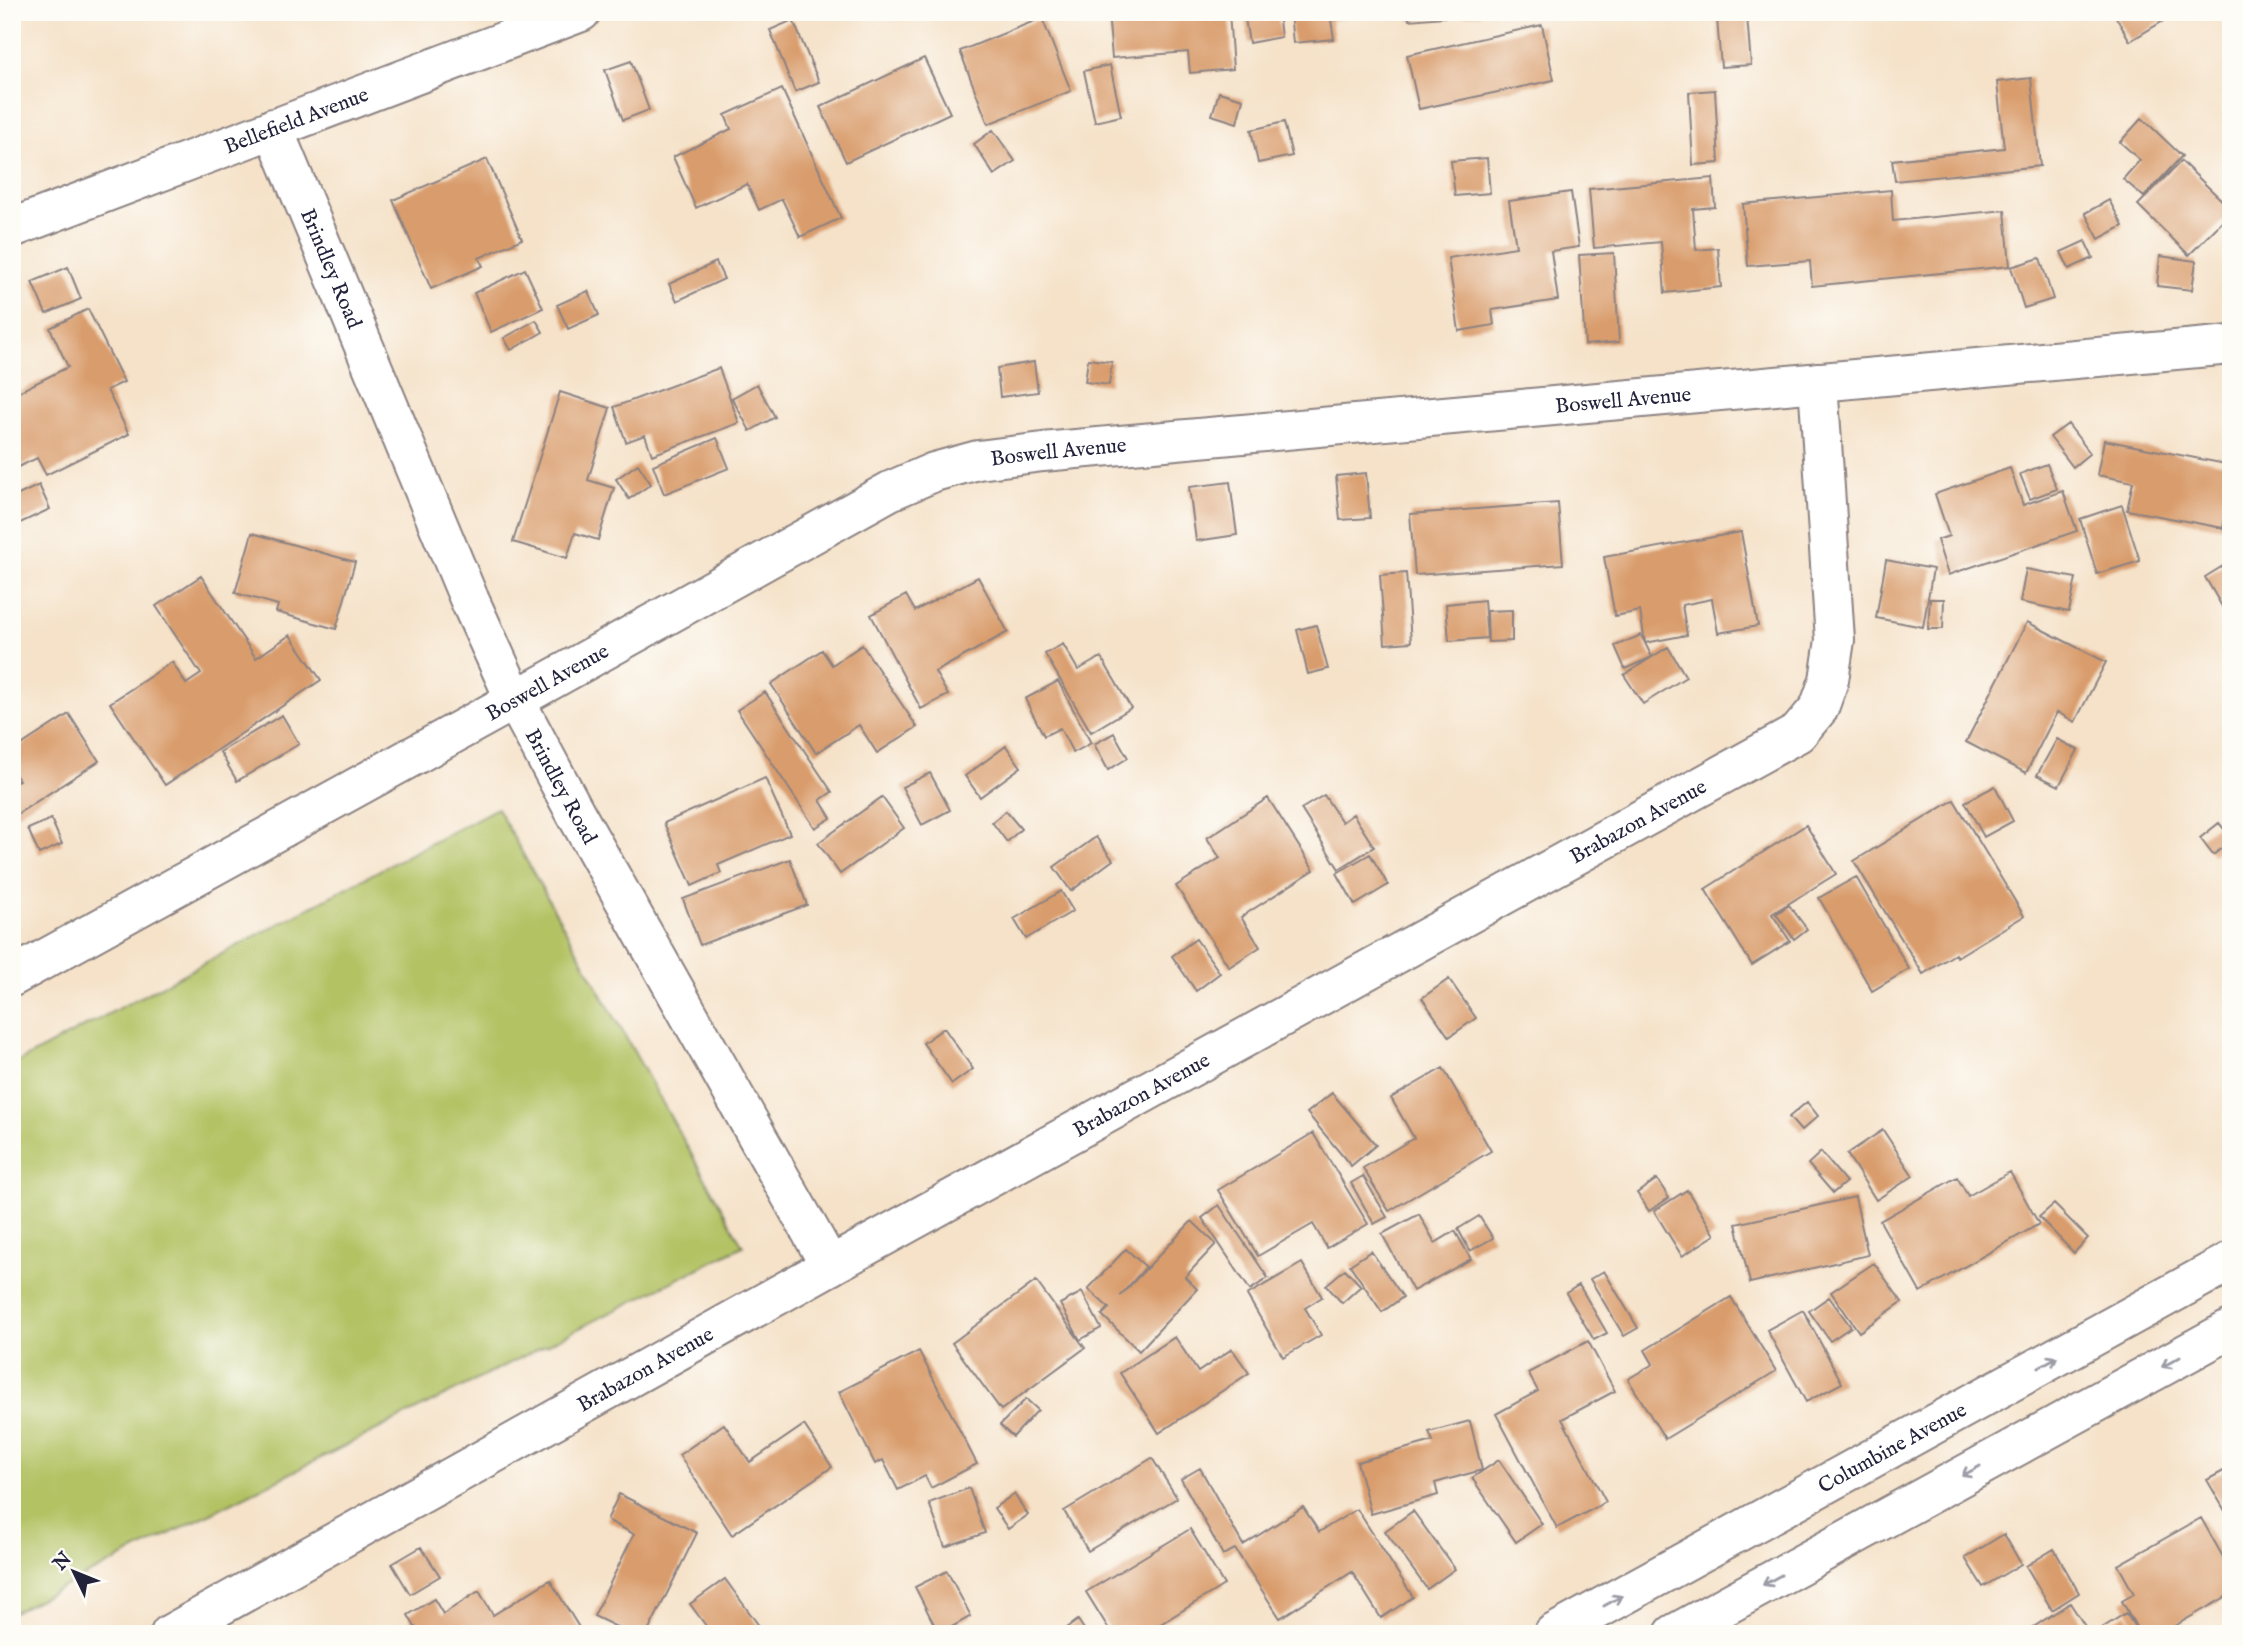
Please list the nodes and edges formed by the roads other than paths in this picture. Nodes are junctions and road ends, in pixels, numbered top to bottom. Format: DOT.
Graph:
graph roads {
  1 [pos="581,12"];
  2 [pos="273,128"];
  3 [pos="12,228"];
  4 [pos="2231,345"];
  5 [pos="1818,382"];
  6 [pos="516,700"];
  7 [pos="12,977"];
  8 [pos="2231,1261"];
  9 [pos="830,1266"];
  10 [pos="2231,1329"];
  11 [pos="2004,1387"];
  12 [pos="2025,1441"];
  13 [pos="170,1634"];
  14 [pos="1553,1634"];
  15 [pos="1674,1634"];
  1 -- 2 [label="street, Bellefield Avenue"];
  2 -- 3 [label="street, Bellefield Avenue"];
  2 -- 6 [label="street, Brindley Road"];
  4 -- 5 [label="street, Boswell Avenue"];
  5 -- 6 [label="street, Boswell Avenue"];
  5 -- 9 [label="street, Brabazon Avenue"];
  6 -- 7 [label="street, Boswell Avenue"];
  6 -- 9 [label="street, Brindley Road"];
  11 -- 8 [label="street, Columbine Avenue, one-way"];
  9 -- 13 [label="street, Brabazon Avenue"];
  10 -- 12 [label="street, one-way"];
  11 -- 12 [label="street"];
  14 -- 11 [label="street, Columbine Avenue, one-way"];
  12 -- 15 [label="street, one-way"];
}
